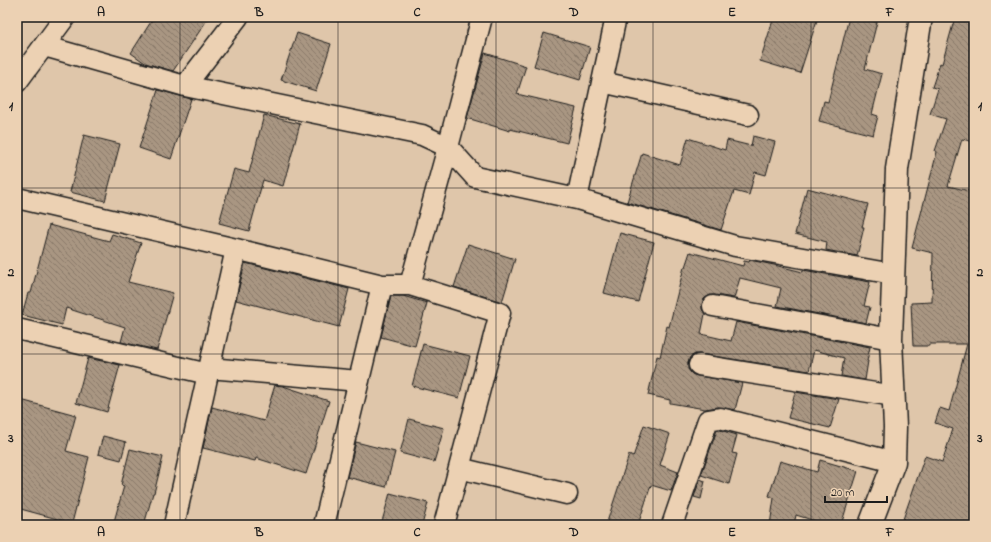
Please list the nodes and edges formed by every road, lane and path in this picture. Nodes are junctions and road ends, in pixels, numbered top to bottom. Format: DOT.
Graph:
graph roads {
  1 [pos="65,17"];
  2 [pos="238,17"];
  3 [pos="482,17"];
  4 [pos="616,17"];
  5 [pos="921,17"];
  6 [pos="44,46"];
  7 [pos="17,82"];
  8 [pos="602,82"];
  9 [pos="185,86"];
  10 [pos="748,115"];
  11 [pos="448,147"];
  12 [pos="17,198"];
  13 [pos="577,199"];
  14 [pos="236,249"];
  15 [pos="894,274"];
  16 [pos="382,285"];
  17 [pos="410,285"];
  18 [pos="713,306"];
  19 [pos="17,329"];
  20 [pos="891,339"];
  21 [pos="699,364"];
  22 [pos="209,371"];
  23 [pos="359,382"];
  24 [pos="894,396"];
  25 [pos="894,462"];
  26 [pos="459,468"];
  27 [pos="567,494"];
  28 [pos="174,525"];
  29 [pos="324,525"];
  30 [pos="444,525"];
  31 [pos="672,525"];
  32 [pos="870,525"];
  1 -- 6 [label="street"];
  2 -- 9 [label="street"];
  3 -- 11 [label="street"];
  4 -- 8 [label="street"];
  5 -- 15 [label="main road"];
  6 -- 7 [label="street"];
  6 -- 9 [label="street"];
  8 -- 10 [label="street"];
  8 -- 13 [label="street"];
  9 -- 11 [label="street"];
  11 -- 13 [label="street"];
  11 -- 17 [label="street"];
  12 -- 14 [label="street"];
  13 -- 15 [label="street"];
  14 -- 16 [label="street"];
  14 -- 22 [label="street"];
  15 -- 20 [label="main road"];
  16 -- 17 [label="street"];
  16 -- 23 [label="street"];
  17 -- 26 [label="street"];
  18 -- 20 [label="street"];
  19 -- 22 [label="street"];
  20 -- 24 [label="main road"];
  21 -- 24 [label="street"];
  22 -- 23 [label="street"];
  22 -- 28 [label="street"];
  23 -- 29 [label="street"];
  24 -- 25 [label="main road"];
  25 -- 31 [label="street"];
  25 -- 32 [label="main road"];
  26 -- 27 [label="street"];
  26 -- 30 [label="street"];
}
